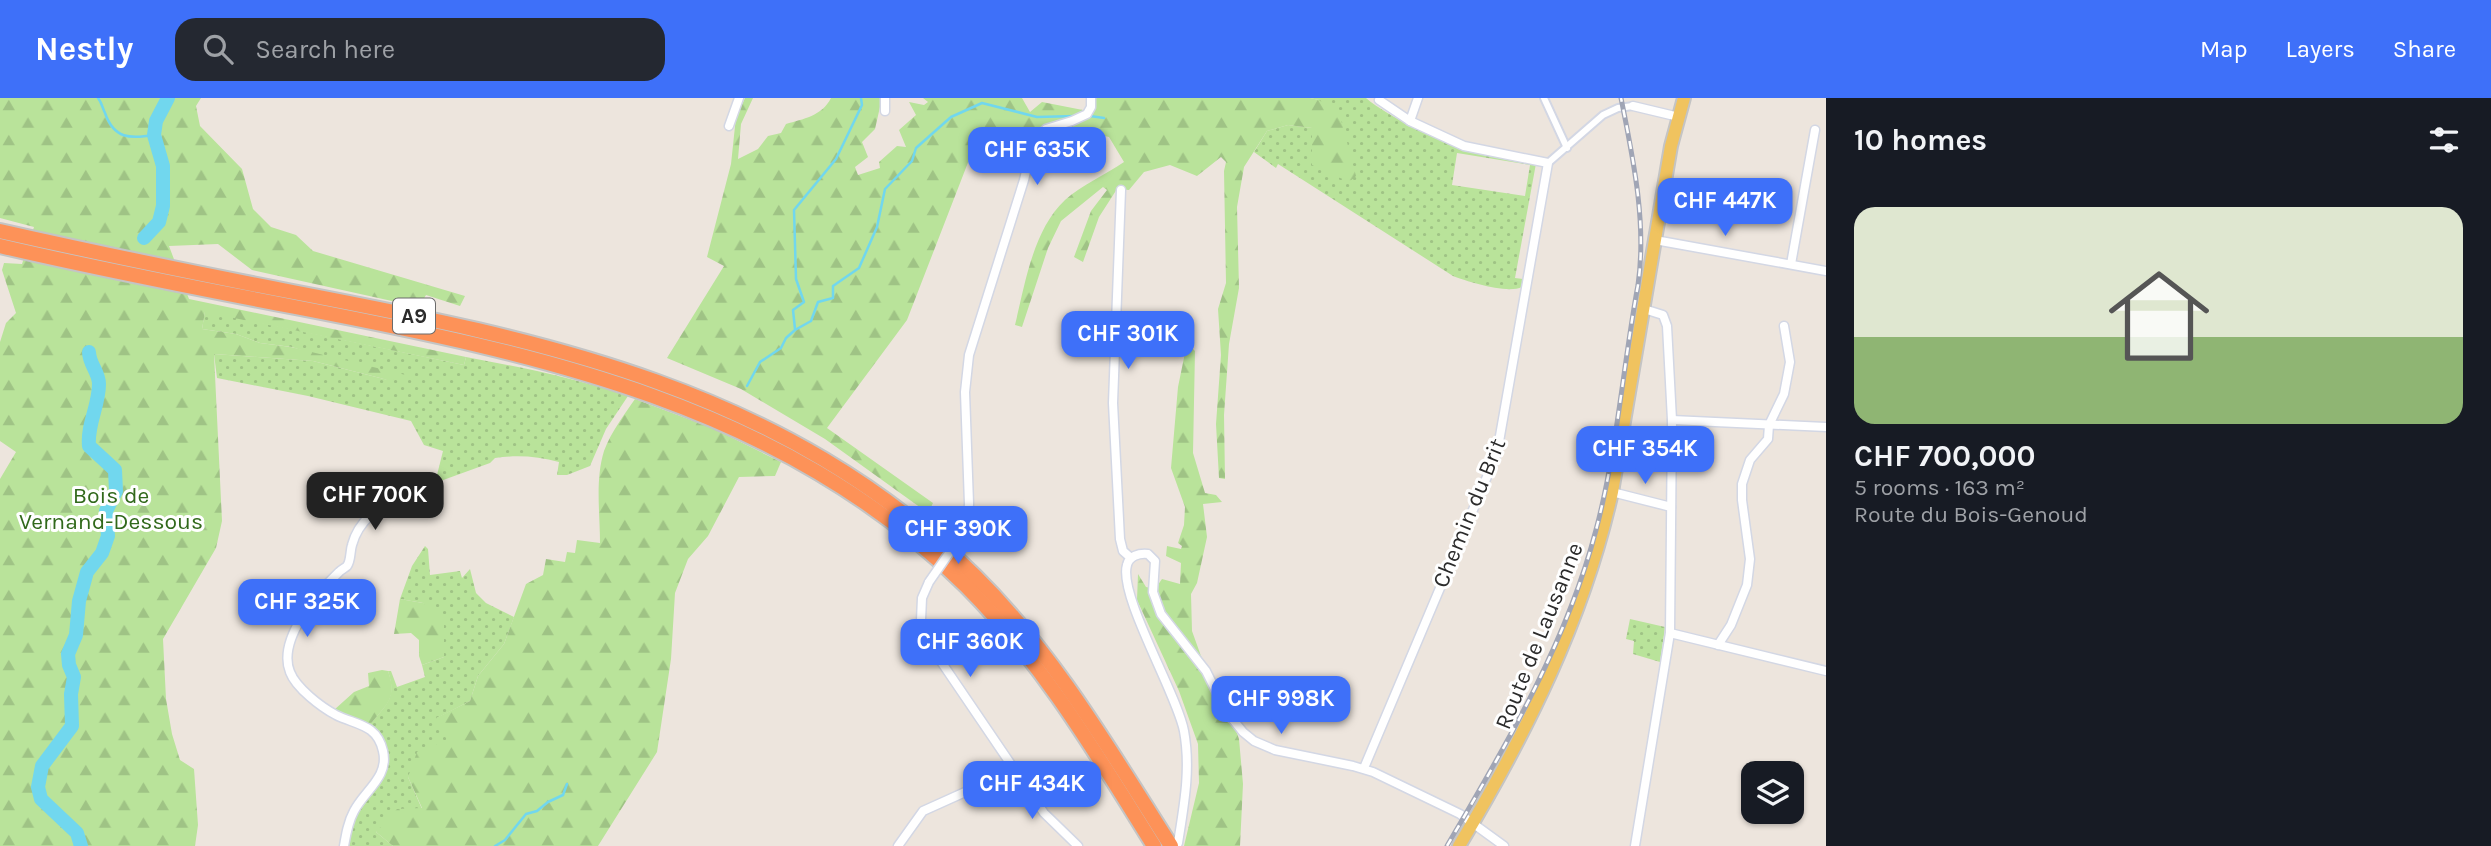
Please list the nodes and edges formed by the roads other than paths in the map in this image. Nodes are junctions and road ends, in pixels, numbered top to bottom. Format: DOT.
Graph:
graph roads {
  1 [pos="739,98"];
  2 [pos="885,98"];
  3 [pos="1418,98"];
  4 [pos="1544,98"];
  5 [pos="1684,98"];
  6 [pos="1379,100"];
  7 [pos="1091,102"];
  8 [pos="1633,106"];
  9 [pos="884,111"];
  10 [pos="1679,117"];
  11 [pos="1410,121"];
  12 [pos="729,126"];
  13 [pos="1815,130"];
  14 [pos="1567,148"];
  15 [pos="1548,163"];
  16 [pos="1121,190"];
  17 [pos="0,231"];
  18 [pos="1655,240"];
  19 [pos="20,243"];
  20 [pos="0,246"];
  21 [pos="1791,264"];
  22 [pos="1826,271"];
  23 [pos="188,279"];
  24 [pos="1644,309"];
  25 [pos="1784,326"];
  26 [pos="1672,420"];
  27 [pos="1769,425"];
  28 [pos="1826,426"];
  29 [pos="793,449"];
  30 [pos="1612,492"];
  31 [pos="404,497"];
  32 [pos="1671,507"];
  33 [pos="1131,558"];
  34 [pos="1670,633"];
  35 [pos="1718,645"];
  36 [pos="1826,671"];
  37 [pos="1364,768"];
  38 [pos="1014,771"];
  39 [pos="1473,822"];
  40 [pos="1175,844"];
  41 [pos="344,846"];
  42 [pos="898,846"];
  43 [pos="1078,846"];
  44 [pos="1154,846"];
  45 [pos="1459,846"];
  46 [pos="1504,846"];
  47 [pos="1635,846"];
  1 -- 12 [label="street"];
  2 -- 9 [label="street"];
  3 -- 11 [label="street"];
  4 -- 14 [label="street"];
  5 -- 10 [label="main road, Route de Lausanne"];
  6 -- 11 [label="street"];
  7 -- 38 [label="street, bridge"];
  8 -- 10 [label="street"];
  8 -- 14 [label="street"];
  10 -- 18 [label="main road, Route de Lausanne"];
  11 -- 15 [label="street"];
  13 -- 21 [label="street"];
  14 -- 15 [label="street"];
  15 -- 37 [label="street, Chemin du Brit"];
  16 -- 33 [label="street"];
  17 -- 19 [label="highway, A9"];
  18 -- 21 [label="street"];
  18 -- 24 [label="main road, Route de Lausanne"];
  19 -- 20 [label="highway, A9"];
  19 -- 23 [label="highway, A9"];
  21 -- 22 [label="street"];
  23 -- 29 [label="highway, A9"];
  23 -- 29 [label="highway, A9"];
  24 -- 26 [label="street"];
  24 -- 30 [label="main road, Route de Lausanne"];
  25 -- 27 [label="street"];
  26 -- 27 [label="street"];
  26 -- 32 [label="street"];
  27 -- 28 [label="street"];
  27 -- 35 [label="street"];
  29 -- 40 [label="highway, A9"];
  29 -- 44 [label="highway, A9"];
  30 -- 32 [label="street"];
  30 -- 39 [label="main road, Route de Lausanne"];
  31 -- 41 [label="street"];
  32 -- 34 [label="street"];
  33 -- 37 [label="street"];
  33 -- 40 [label="street"];
  34 -- 35 [label="street"];
  34 -- 47 [label="street"];
  35 -- 36 [label="street"];
  37 -- 39 [label="street"];
  38 -- 42 [label="street"];
  38 -- 43 [label="street"];
  39 -- 45 [label="main road, Route de Lausanne"];
  39 -- 46 [label="street"];
}
